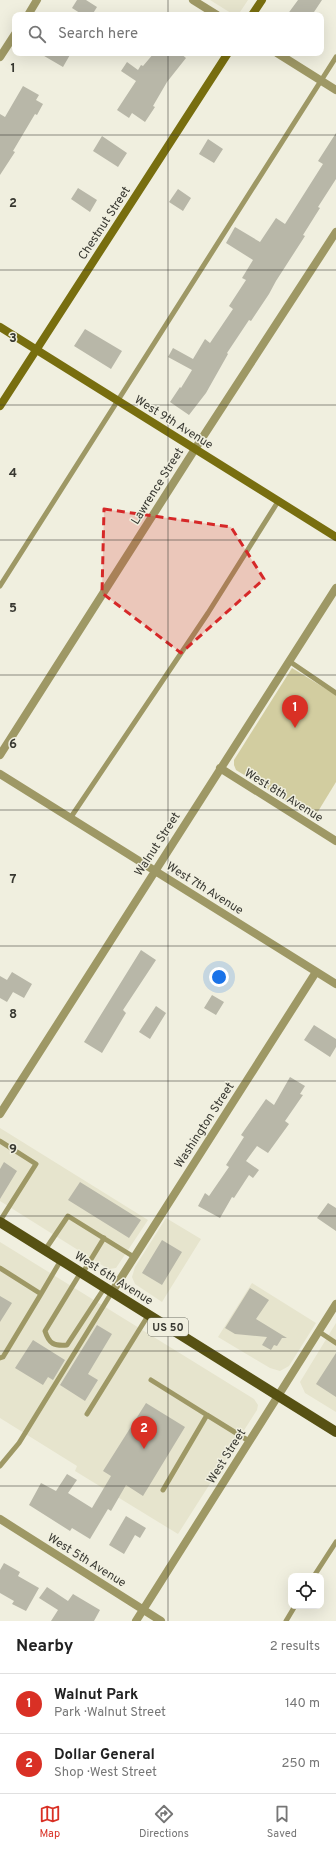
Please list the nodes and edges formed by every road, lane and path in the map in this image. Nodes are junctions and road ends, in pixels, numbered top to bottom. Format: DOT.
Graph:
graph roads {
  1 [pos="37,0"];
  2 [pos="193,0"];
  3 [pos="262,0"];
  4 [pos="30,12"];
  5 [pos="212,12"];
  6 [pos="254,12"];
  7 [pos="12,39"];
  8 [pos="226,56"];
  9 [pos="282,56"];
  10 [pos="0,57"];
  11 [pos="336,57"];
  12 [pos="321,81"];
  13 [pos="336,90"];
  14 [pos="336,232"];
  15 [pos="0,327"];
  16 [pos="36,350"];
  17 [pos="117,400"];
  18 [pos="0,406"];
  19 [pos="195,448"];
  20 [pos="279,500"];
  21 [pos="336,537"];
  22 [pos="0,586"];
  23 [pos="336,588"];
  24 [pos="289,661"];
  25 [pos="336,693"];
  26 [pos="0,755"];
  27 [pos="220,768"];
  28 [pos="0,774"];
  29 [pos="71,817"];
  30 [pos="336,841"];
  31 [pos="154,870"];
  32 [pos="316,972"];
  33 [pos="336,984"];
  34 [pos="0,1114"];
  35 [pos="0,1141"];
  36 [pos="0,1222"];
  37 [pos="104,1238"];
  38 [pos="45,1250"];
  39 [pos="134,1257"];
  40 [pos="62,1260"];
  41 [pos="0,1268"];
  42 [pos="82,1273"];
  43 [pos="109,1290"];
  44 [pos="41,1294"];
  45 [pos="336,1304"];
  46 [pos="149,1314"];
  47 [pos="318,1331"];
  48 [pos="336,1343"];
  49 [pos="0,1358"];
  50 [pos="151,1380"];
  51 [pos="278,1395"];
  52 [pos="87,1414"];
  53 [pos="207,1416"];
  54 [pos="336,1432"];
  55 [pos="249,1441"];
  56 [pos="0,1466"];
  57 [pos="163,1490"];
  58 [pos="0,1519"];
  59 [pos="336,1542"];
  60 [pos="316,1573"];
  61 [pos="294,1609"];
  62 [pos="144,1610"];
  63 [pos="136,1621"];
  64 [pos="161,1621"];
  65 [pos="286,1621"];
  1 -- 4 [label="street"];
  2 -- 5 [label="street"];
  3 -- 6 [label="street"];
  7 -- 10 [label="street"];
  8 -- 16 [label="street, Chestnut Street"];
  9 -- 12 [label="street"];
  11 -- 12 [label="lane"];
  12 -- 13 [label="street"];
  12 -- 17 [label="lane"];
  14 -- 19 [label="street, Lawrence Street"];
  15 -- 16 [label="street, West 9th Avenue"];
  16 -- 17 [label="street, West 9th Avenue"];
  16 -- 18 [label="street, Chestnut Street"];
  17 -- 19 [label="street, West 9th Avenue"];
  17 -- 22 [label="lane"];
  19 -- 20 [label="street, West 9th Avenue"];
  19 -- 26 [label="street, Lawrence Street"];
  20 -- 21 [label="street, West 9th Avenue"];
  20 -- 29 [label="lane"];
  23 -- 24 [label="street, Walnut Street"];
  24 -- 25 [label="lane"];
  24 -- 27 [label="street, Walnut Street"];
  27 -- 30 [label="street, West 8th Avenue"];
  27 -- 31 [label="street, Walnut Street"];
  28 -- 29 [label="street, West 7th Avenue"];
  29 -- 31 [label="street, West 7th Avenue"];
  31 -- 32 [label="street, West 7th Avenue"];
  31 -- 34 [label="street, Walnut Street"];
  32 -- 33 [label="street, West 7th Avenue"];
  32 -- 39 [label="street, Washington Street"];
  35 -- 36 [label="lane"];
  36 -- 38 [label="main road, West 6th Avenue / US 50"];
  37 -- 38 [label="lane"];
  37 -- 39 [label="lane"];
  37 -- 42 [label="lane"];
  38 -- 40 [label="main road, West 6th Avenue / US 50"];
  39 -- 43 [label="street, Washington Street"];
  40 -- 42 [label="main road, West 6th Avenue / US 50"];
  40 -- 44 [label="lane"];
  41 -- 44 [label="lane"];
  42 -- 43 [label="main road, West 6th Avenue / US 50"];
  42 -- 43 [label="lane"];
  43 -- 46 [label="main road, West 6th Avenue / US 50"];
  43 -- 56 [label="lane"];
  44 -- 49 [label="lane"];
  45 -- 47 [label="street, West Street"];
  46 -- 51 [label="main road, West 6th Avenue / US 50"];
  46 -- 52 [label="lane"];
  47 -- 48 [label="lane"];
  47 -- 51 [label="street, West Street"];
  50 -- 53 [label="lane"];
  51 -- 54 [label="main road, West 6th Avenue / US 50"];
  51 -- 55 [label="street, West Street"];
  53 -- 55 [label="lane"];
  53 -- 57 [label="lane"];
  55 -- 62 [label="street, West Street"];
  58 -- 62 [label="street, West 5th Avenue"];
  59 -- 60 [label="lane"];
  61 -- 65 [label="lane"];
  62 -- 63 [label="street, West Street"];
  62 -- 64 [label="street, West 5th Avenue"];
}
